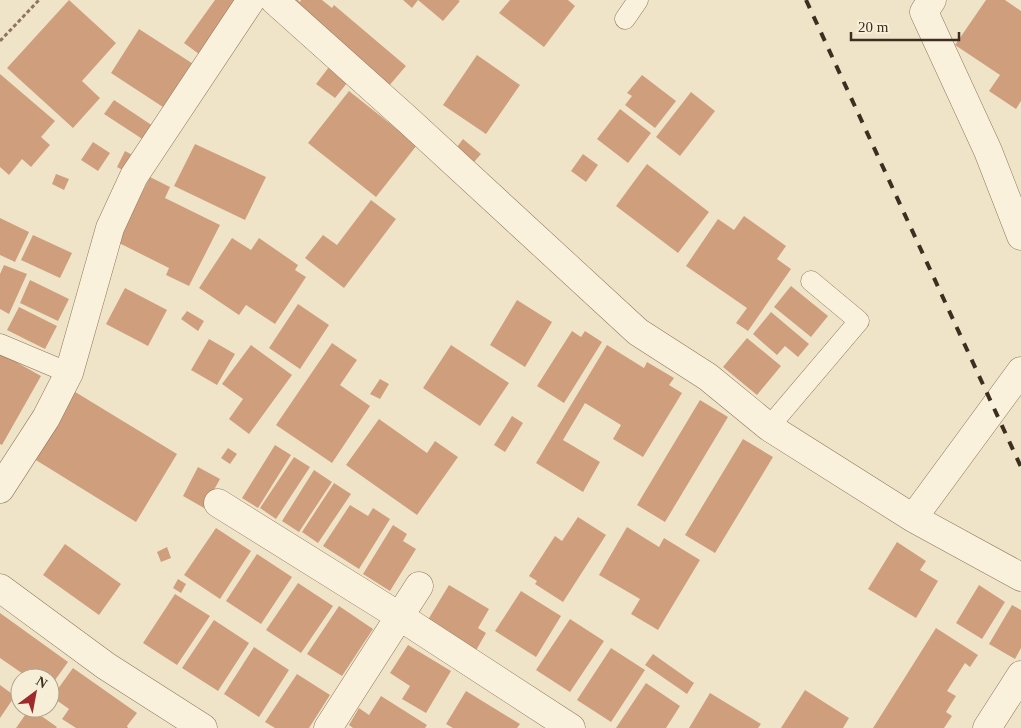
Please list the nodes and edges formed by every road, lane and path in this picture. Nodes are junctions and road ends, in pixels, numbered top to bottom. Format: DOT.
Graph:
graph roads {
  1 [pos="39,0"];
  2 [pos="251,0"];
  3 [pos="274,0"];
  4 [pos="638,0"];
  5 [pos="925,4"];
  6 [pos="625,19"];
  7 [pos="0,41"];
  8 [pos="1021,236"];
  9 [pos="811,281"];
  10 [pos="0,344"];
  11 [pos="1021,371"];
  12 [pos="69,373"];
  13 [pos="769,427"];
  14 [pos="0,489"];
  15 [pos="218,503"];
  16 [pos="914,518"];
  17 [pos="1021,578"];
  18 [pos="419,586"];
  19 [pos="0,588"];
  20 [pos="399,616"];
  21 [pos="1021,675"];
  22 [pos="556,724"];
  23 [pos="203,728"];
  24 [pos="328,728"];
  25 [pos="987,728"];
  1 -- 7 [label="path"];
  2 -- 12 [label="street"];
  3 -- 13 [label="street"];
  4 -- 6 [label="lane"];
  5 -- 8 [label="street"];
  9 -- 13 [label="lane"];
  10 -- 12 [label="lane"];
  11 -- 16 [label="street"];
  12 -- 14 [label="street"];
  13 -- 16 [label="street"];
  15 -- 20 [label="street"];
  16 -- 17 [label="street"];
  18 -- 20 [label="street"];
  19 -- 23 [label="street"];
  20 -- 22 [label="street"];
  20 -- 24 [label="street"];
  21 -- 25 [label="street"];
}
